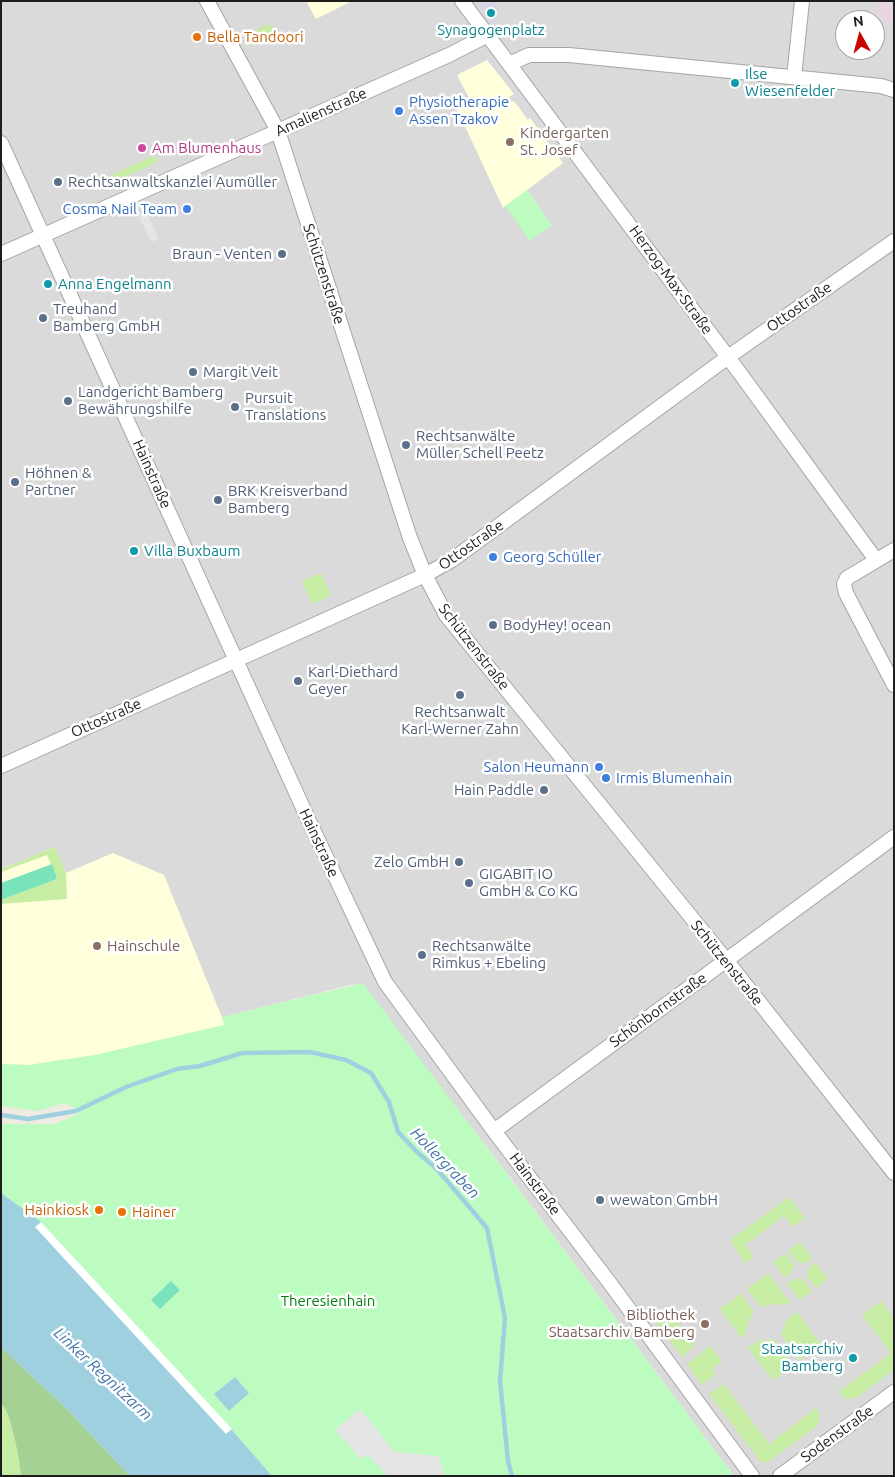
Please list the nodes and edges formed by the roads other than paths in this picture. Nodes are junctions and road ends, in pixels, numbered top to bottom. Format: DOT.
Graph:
graph roads {
  1 [pos="207,1"];
  2 [pos="802,1"];
  3 [pos="466,3"];
  4 [pos="488,36"];
  5 [pos="510,64"];
  6 [pos="794,77"];
  7 [pos="894,90"];
  8 [pos="278,131"];
  9 [pos="1,143"];
  10 [pos="44,235"];
  11 [pos="894,241"];
  12 [pos="1,254"];
  13 [pos="728,357"];
  14 [pos="894,550"];
  15 [pos="876,560"];
  16 [pos="426,575"];
  17 [pos="236,660"];
  18 [pos="894,685"];
  19 [pos="1,766"];
  20 [pos="894,837"];
  21 [pos="726,960"];
  22 [pos="494,1131"];
  23 [pos="894,1173"];
  24 [pos="894,1392"];
  25 [pos="752,1476"];
  26 [pos="780,1476"];
  1 -- 8 [label="street, Schützenstraße"];
  2 -- 6 [label="street"];
  3 -- 4 [label="street, Herzog-Max-Straße"];
  4 -- 5 [label="street, Herzog-Max-Straße"];
  4 -- 8 [label="street, Amalienstraße"];
  5 -- 6 [label="street"];
  5 -- 13 [label="street, Herzog-Max-Straße"];
  6 -- 7 [label="street"];
  8 -- 10 [label="street, Amalienstraße"];
  8 -- 16 [label="street, Schützenstraße"];
  9 -- 10 [label="street, Hainstraße"];
  10 -- 12 [label="street, Amalienstraße"];
  10 -- 17 [label="street, Hainstraße"];
  11 -- 13 [label="street, Ottostraße"];
  13 -- 15 [label="street, Herzog-Max-Straße"];
  13 -- 16 [label="street, Ottostraße"];
  14 -- 15 [label="street"];
  15 -- 18 [label="street"];
  16 -- 17 [label="street, Ottostraße"];
  16 -- 21 [label="street, Schützenstraße"];
  17 -- 19 [label="street, Ottostraße"];
  17 -- 22 [label="street, Hainstraße"];
  20 -- 21 [label="street, Schönbornstraße"];
  21 -- 22 [label="street, Schönbornstraße"];
  21 -- 23 [label="street, Schützenstraße"];
  22 -- 25 [label="street, Hainstraße"];
  24 -- 26 [label="street, Sodenstraße"];
}
